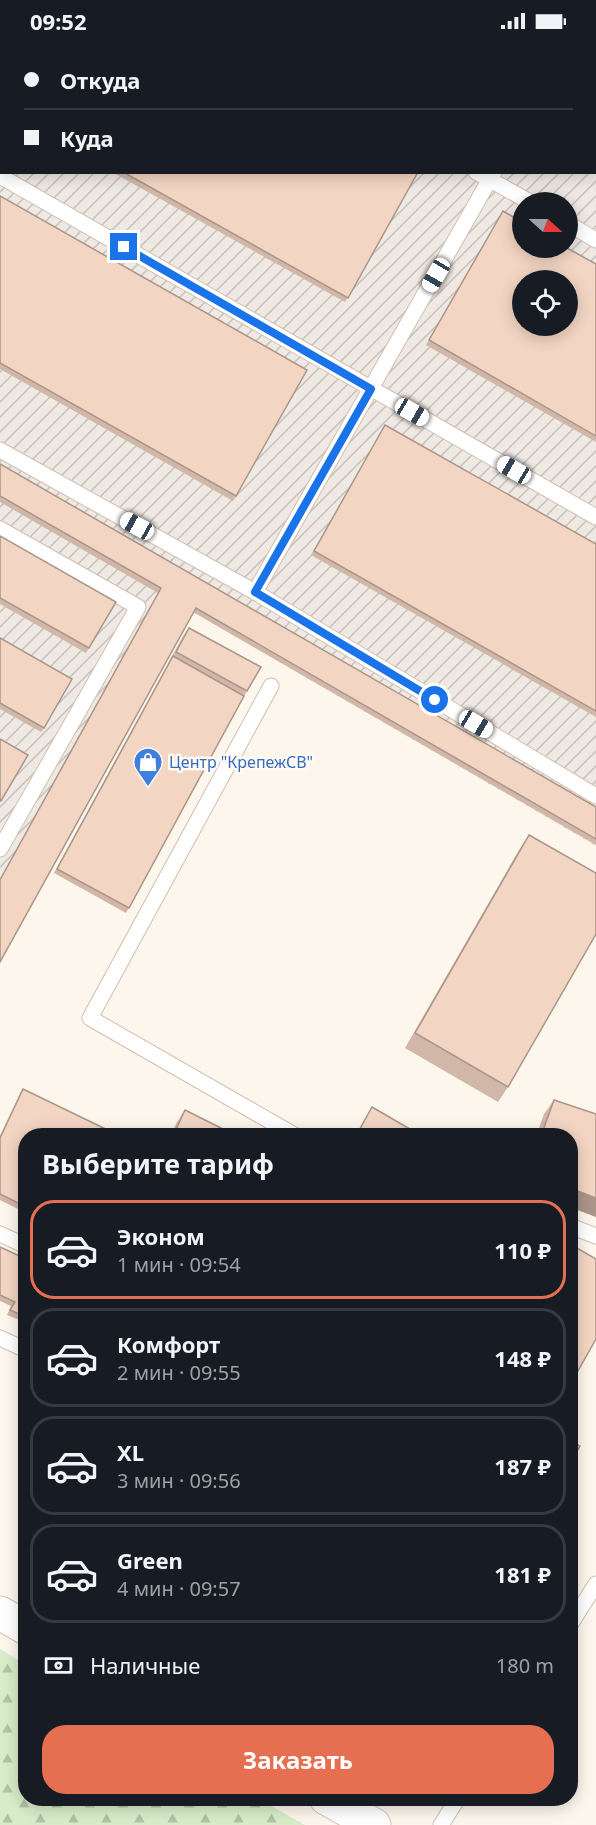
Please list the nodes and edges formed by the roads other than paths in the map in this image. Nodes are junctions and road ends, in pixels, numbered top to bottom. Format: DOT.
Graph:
graph roads {
  1 [pos="487,175"];
  2 [pos="0,176"];
  3 [pos="514,192"];
  4 [pos="578,230"];
  5 [pos="596,240"];
  6 [pos="371,389"];
  7 [pos="0,450"];
  8 [pos="596,517"];
  9 [pos="0,529"];
  10 [pos="255,592"];
  11 [pos="271,686"];
  12 [pos="596,796"];
  13 [pos="0,849"];
  14 [pos="282,1128"];
  15 [pos="578,1229"];
  16 [pos="0,1234"];
  17 [pos="596,1236"];
  18 [pos="18,1242"];
  19 [pos="0,1338"];
  20 [pos="18,1346"];
  21 [pos="596,1584"];
  22 [pos="578,1612"];
  23 [pos="0,1613"];
  24 [pos="18,1623"];
  25 [pos="340,1806"];
  26 [pos="453,1806"];
  27 [pos="374,1825"];
  28 [pos="441,1825"];
  1 -- 3 [label="lane"];
  1 -- 6 [label="lane"];
  2 -- 6 [label="lane"];
  4 -- 5 [label="lane"];
  6 -- 8 [label="lane"];
  6 -- 10 [label="lane"];
  7 -- 10 [label="lane"];
  9 -- 13 [label="lane"];
  10 -- 12 [label="lane"];
  11 -- 14 [label="lane"];
  15 -- 17 [label="lane"];
  16 -- 18 [label="lane"];
  19 -- 20 [label="lane"];
  21 -- 22 [label="lane"];
  23 -- 24 [label="street"];
  25 -- 27 [label="street"];
  26 -- 28 [label="lane"];
}
